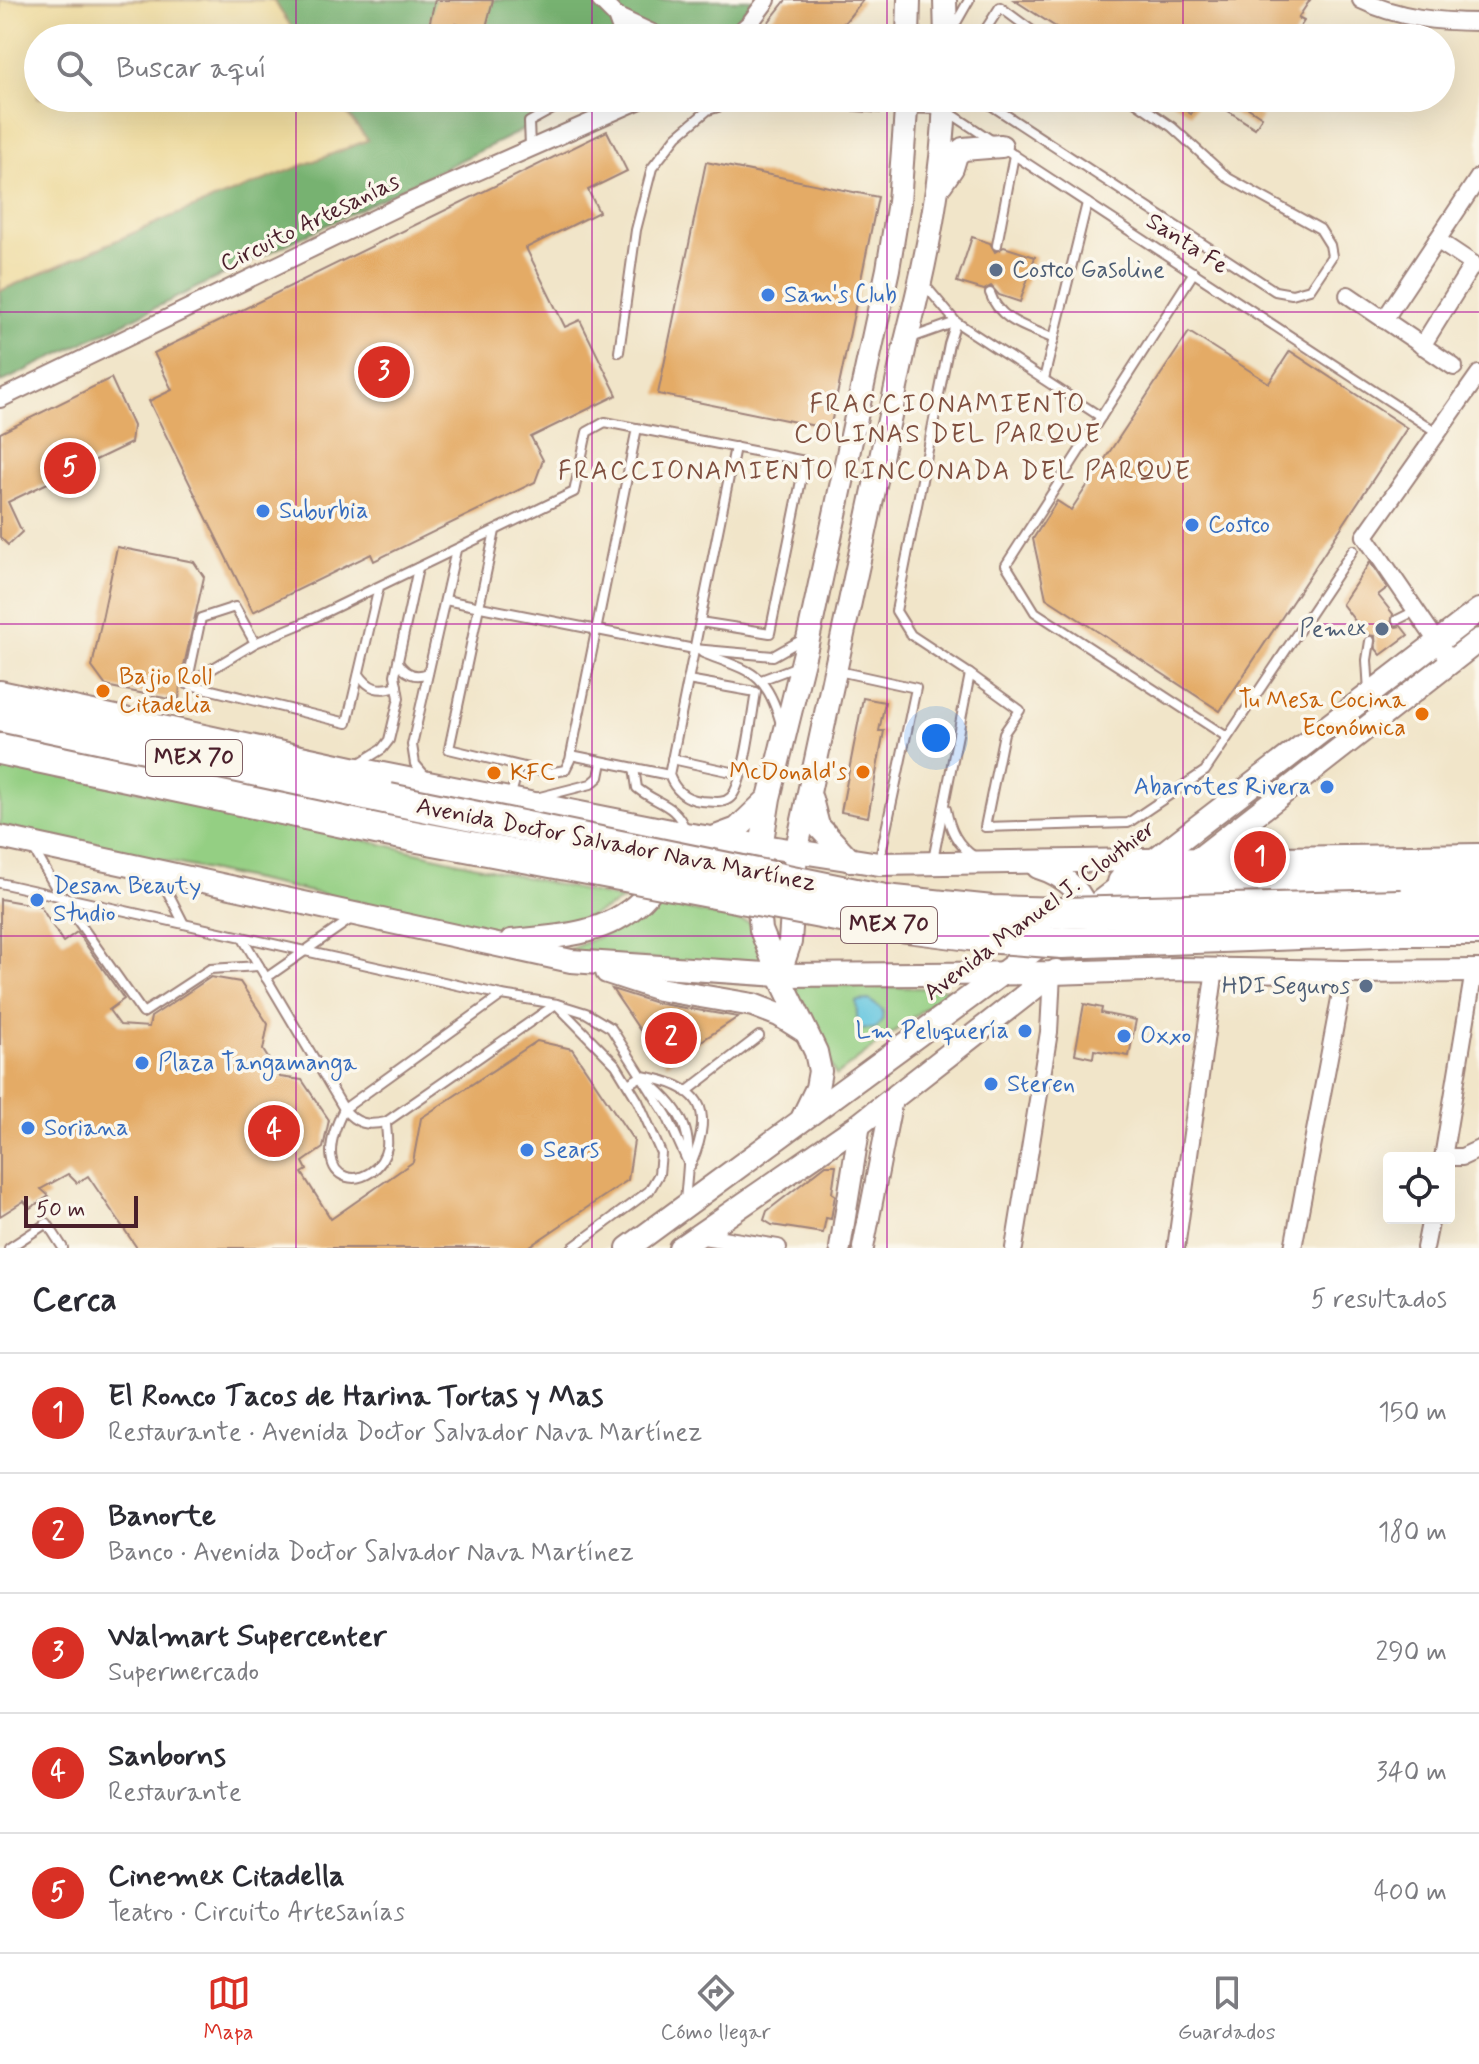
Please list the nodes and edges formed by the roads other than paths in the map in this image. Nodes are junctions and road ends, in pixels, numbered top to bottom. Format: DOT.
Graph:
graph roads {
  1 [pos="600,0"];
  2 [pos="767,0"];
  3 [pos="909,0"];
  4 [pos="945,0"];
  5 [pos="969,0"];
  6 [pos="992,0"];
  7 [pos="1361,0"];
  8 [pos="1000,7"];
  9 [pos="616,16"];
  10 [pos="1479,22"];
  11 [pos="619,24"];
  12 [pos="633,24"];
  13 [pos="749,24"];
  14 [pos="908,24"];
  15 [pos="946,24"];
  16 [pos="955,24"];
  17 [pos="989,24"];
  18 [pos="1023,24"];
  19 [pos="547,112"];
  20 [pos="601,112"];
  21 [pos="706,112"];
  22 [pos="906,112"];
  23 [pos="943,112"];
  24 [pos="955,112"];
  25 [pos="1001,112"];
  26 [pos="1150,112"];
  27 [pos="530,146"];
  28 [pos="1008,151"];
  29 [pos="1479,177"];
  30 [pos="936,192"];
  31 [pos="1087,203"];
  32 [pos="1437,240"];
  33 [pos="997,245"];
  34 [pos="1194,272"];
  35 [pos="921,281"];
  36 [pos="990,293"];
  37 [pos="1348,295"];
  38 [pos="1384,320"];
  39 [pos="956,322"];
  40 [pos="1054,339"];
  41 [pos="906,341"];
  42 [pos="1422,346"];
  43 [pos="619,352"];
  44 [pos="1454,367"];
  45 [pos="1479,374"];
  46 [pos="1044,379"];
  47 [pos="0,399"];
  48 [pos="1101,417"];
  49 [pos="637,428"];
  50 [pos="1438,433"];
  51 [pos="735,447"];
  52 [pos="495,531"];
  53 [pos="456,550"];
  54 [pos="1353,550"];
  55 [pos="418,568"];
  56 [pos="379,587"];
  57 [pos="445,600"];
  58 [pos="479,607"];
  59 [pos="1479,610"];
  60 [pos="1416,611"];
  61 [pos="1397,620"];
  62 [pos="700,622"];
  63 [pos="596,630"];
  64 [pos="809,634"];
  65 [pos="844,636"];
  66 [pos="1479,640"];
  67 [pos="1370,641"];
  68 [pos="1437,641"];
  69 [pos="255,643"];
  70 [pos="694,649"];
  71 [pos="398,662"];
  72 [pos="1451,662"];
  73 [pos="803,664"];
  74 [pos="837,670"];
  75 [pos="428,673"];
  76 [pos="359,674"];
  77 [pos="970,674"];
  78 [pos="688,680"];
  79 [pos="761,680"];
  80 [pos="187,684"];
  81 [pos="397,686"];
  82 [pos="0,692"];
  83 [pos="1369,694"];
  84 [pos="0,716"];
  85 [pos="785,737"];
  86 [pos="1227,737"];
  87 [pos="0,749"];
  88 [pos="571,755"];
  89 [pos="672,759"];
  90 [pos="602,762"];
  91 [pos="519,766"];
  92 [pos="352,768"];
  93 [pos="634,768"];
  94 [pos="741,774"];
  95 [pos="669,775"];
  96 [pos="430,782"];
  97 [pos="809,794"];
  98 [pos="769,798"];
  99 [pos="518,800"];
  100 [pos="945,800"];
  101 [pos="560,808"];
  102 [pos="686,834"];
  103 [pos="0,837"];
  104 [pos="713,838"];
  105 [pos="30,843"];
  106 [pos="761,847"];
  107 [pos="796,853"];
  108 [pos="1479,855"];
  109 [pos="1199,859"];
  110 [pos="850,860"];
  111 [pos="985,863"];
  112 [pos="1025,863"];
  113 [pos="879,864"];
  114 [pos="933,864"];
  115 [pos="156,871"];
  116 [pos="1160,871"];
  117 [pos="1479,878"];
  118 [pos="1290,882"];
  119 [pos="0,883"];
  120 [pos="1123,883"];
  121 [pos="61,897"];
  122 [pos="1479,902"];
  123 [pos="1089,910"];
  124 [pos="357,914"];
  125 [pos="1403,918"];
  126 [pos="184,924"];
  127 [pos="1479,930"];
  128 [pos="242,937"];
  129 [pos="1098,940"];
  130 [pos="490,943"];
  131 [pos="303,951"];
  132 [pos="571,961"];
  133 [pos="259,966"];
  134 [pos="1179,969"];
  135 [pos="1215,969"];
  136 [pos="1476,971"];
  137 [pos="1345,972"];
  138 [pos="1001,973"];
  139 [pos="1052,973"];
  140 [pos="779,975"];
  141 [pos="266,978"];
  142 [pos="502,995"];
  143 [pos="557,1004"];
  144 [pos="807,1033"];
  145 [pos="759,1036"];
  146 [pos="642,1076"];
  147 [pos="628,1084"];
  148 [pos="686,1092"];
  149 [pos="892,1099"];
  150 [pos="344,1109"];
  151 [pos="801,1121"];
  152 [pos="386,1122"];
  153 [pos="860,1124"];
  154 [pos="1479,1149"];
  155 [pos="1444,1152"];
  156 [pos="1455,1157"];
  157 [pos="690,1167"];
  158 [pos="685,1206"];
  159 [pos="1430,1224"];
  160 [pos="691,1244"];
  161 [pos="13,1247"];
  162 [pos="63,1248"];
  163 [pos="572,1248"];
  164 [pos="628,1248"];
  165 [pos="778,1248"];
  166 [pos="840,1248"];
  167 [pos="863,1248"];
  168 [pos="1014,1248"];
  169 [pos="1176,1248"];
  170 [pos="1293,1248"];
  171 [pos="1425,1248"];
  1 -- 9 [label="street"];
  2 -- 13 [label="street"];
  3 -- 14 [label="main road"];
  4 -- 15 [label="main road"];
  5 -- 16 [label="lane"];
  6 -- 8 [label="lane"];
  7 -- 10 [label="street"];
  8 -- 17 [label="lane"];
  8 -- 18 [label="lane"];
  9 -- 11 [label="street"];
  9 -- 12 [label="street"];
  19 -- 27 [label="lane"];
  20 -- 27 [label="street, Circuito Artesanías"];
  21 -- 43 [label="lane"];
  22 -- 64 [label="main road"];
  23 -- 30 [label="main road"];
  24 -- 28 [label="lane, Santa Fe"];
  25 -- 26 [label="lane"];
  27 -- 47 [label="street, Circuito Artesanías"];
  28 -- 30 [label="main road"];
  28 -- 31 [label="lane, Santa Fe"];
  28 -- 33 [label="lane"];
  29 -- 32 [label="street"];
  30 -- 35 [label="main road"];
  31 -- 34 [label="lane, Santa Fe"];
  31 -- 40 [label="lane"];
  32 -- 38 [label="street"];
  32 -- 42 [label="street"];
  34 -- 48 [label="lane"];
  34 -- 50 [label="lane, Santa Fe"];
  35 -- 39 [label="lane"];
  35 -- 41 [label="main road"];
  36 -- 40 [label="lane"];
  37 -- 38 [label="street"];
  38 -- 42 [label="street"];
  39 -- 41 [label="lane"];
  39 -- 46 [label="lane"];
  39 -- 77 [label="lane"];
  40 -- 46 [label="lane"];
  41 -- 65 [label="main road"];
  42 -- 44 [label="street"];
  45 -- 50 [label="street"];
  46 -- 48 [label="lane"];
  48 -- 86 [label="lane"];
  49 -- 51 [label="lane"];
  49 -- 52 [label="lane"];
  49 -- 63 [label="lane"];
  50 -- 60 [label="street"];
  51 -- 62 [label="lane"];
  51 -- 62 [label="lane"];
  52 -- 53 [label="lane"];
  52 -- 58 [label="lane"];
  53 -- 55 [label="lane"];
  53 -- 57 [label="lane"];
  54 -- 86 [label="lane"];
  55 -- 56 [label="lane"];
  55 -- 71 [label="lane"];
  56 -- 69 [label="lane"];
  56 -- 76 [label="lane"];
  57 -- 58 [label="lane"];
  57 -- 75 [label="lane"];
  58 -- 63 [label="lane"];
  58 -- 91 [label="lane"];
  59 -- 68 [label="main road, Avenida Manuel J. Clouthier"];
  60 -- 61 [label="lane"];
  60 -- 68 [label="street"];
  62 -- 70 [label="lane"];
  63 -- 70 [label="lane"];
  63 -- 88 [label="lane"];
  64 -- 70 [label="lane"];
  64 -- 73 [label="main road"];
  65 -- 73 [label="main road"];
  65 -- 74 [label="main road"];
  66 -- 72 [label="main road, Avenida Manuel J. Clouthier"];
  67 -- 83 [label="lane"];
  68 -- 72 [label="street"];
  68 -- 83 [label="main road, Avenida Manuel J. Clouthier"];
  69 -- 80 [label="lane"];
  69 -- 80 [label="lane"];
  70 -- 78 [label="lane"];
  70 -- 79 [label="lane"];
  71 -- 75 [label="lane"];
  71 -- 81 [label="lane"];
  72 -- 109 [label="main road, Avenida Manuel J. Clouthier"];
  73 -- 79 [label="lane"];
  73 -- 85 [label="main road"];
  74 -- 97 [label="main road"];
  74 -- 113 [label="lane"];
  75 -- 96 [label="lane"];
  76 -- 80 [label="lane"];
  76 -- 81 [label="lane"];
  77 -- 86 [label="lane"];
  77 -- 100 [label="lane"];
  78 -- 89 [label="lane"];
  78 -- 94 [label="lane"];
  79 -- 85 [label="lane"];
  81 -- 92 [label="lane"];
  82 -- 92 [label="main road, Avenida Doctor Salvador Nava Martínez"];
  83 -- 116 [label="main road, Avenida Manuel J. Clouthier"];
  84 -- 125 [label="highway, Avenida Doctor Salvador Nava Martínez / MEX 70, bridge"];
  85 -- 98 [label="main road"];
  87 -- 125 [label="highway, Avenida Doctor Salvador Nava Martínez / MEX 70, bridge"];
  88 -- 90 [label="lane"];
  88 -- 91 [label="lane"];
  89 -- 94 [label="lane"];
  89 -- 95 [label="lane"];
  90 -- 93 [label="lane"];
  90 -- 99 [label="lane"];
  91 -- 99 [label="lane"];
  92 -- 96 [label="main road, Avenida Doctor Salvador Nava Martínez"];
  93 -- 95 [label="lane"];
  93 -- 102 [label="lane"];
  94 -- 95 [label="lane"];
  96 -- 99 [label="main road, Avenida Doctor Salvador Nava Martínez"];
  97 -- 107 [label="main road"];
  97 -- 110 [label="main road"];
  98 -- 104 [label="main road"];
  98 -- 106 [label="main road"];
  99 -- 101 [label="main road, Avenida Doctor Salvador Nava Martínez"];
  100 -- 111 [label="lane"];
  100 -- 114 [label="lane"];
  101 -- 102 [label="main road, Avenida Doctor Salvador Nava Martínez"];
  101 -- 130 [label="main road"];
  102 -- 104 [label="main road, Avenida Doctor Salvador Nava Martínez"];
  103 -- 105 [label="main road"];
  104 -- 106 [label="main road, Avenida Doctor Salvador Nava Martínez"];
  105 -- 115 [label="main road"];
  105 -- 121 [label="lane"];
  106 -- 107 [label="main road, Avenida Doctor Salvador Nava Martínez"];
  106 -- 140 [label="main road"];
  107 -- 110 [label="main road, Avenida Doctor Salvador Nava Martínez"];
  107 -- 140 [label="main road"];
  108 -- 109 [label="main road"];
  109 -- 116 [label="main road, Avenida Manuel J. Clouthier"];
  110 -- 113 [label="main road, Avenida Doctor Salvador Nava Martínez"];
  111 -- 112 [label="main road, Avenida Doctor Salvador Nava Martínez"];
  111 -- 114 [label="main road, Avenida Doctor Salvador Nava Martínez"];
  112 -- 116 [label="main road, Avenida Doctor Salvador Nava Martínez"];
  112 -- 123 [label="main road"];
  113 -- 114 [label="main road, Avenida Doctor Salvador Nava Martínez"];
  115 -- 124 [label="main road"];
  115 -- 126 [label="lane"];
  116 -- 118 [label="highway"];
  116 -- 120 [label="highway"];
  116 -- 129 [label="main road, Avenida Manuel J. Clouthier"];
  117 -- 118 [label="highway"];
  118 -- 134 [label="main road"];
  119 -- 121 [label="lane"];
  120 -- 123 [label="main road, Avenida Manuel J. Clouthier"];
  121 -- 126 [label="lane"];
  121 -- 133 [label="lane"];
  122 -- 125 [label="highway, Avenida Doctor Salvador Nava Martínez / MEX 70"];
  123 -- 129 [label="main road"];
  123 -- 138 [label="main road, Avenida Manuel J. Clouthier"];
  124 -- 130 [label="main road"];
  124 -- 131 [label="lane"];
  125 -- 127 [label="highway, Avenida Doctor Salvador Nava Martínez / MEX 70"];
  126 -- 128 [label="lane"];
  128 -- 131 [label="lane"];
  128 -- 133 [label="lane"];
  129 -- 139 [label="main road, Avenida Manuel J. Clouthier"];
  130 -- 132 [label="main road"];
  131 -- 141 [label="lane"];
  131 -- 142 [label="lane"];
  132 -- 140 [label="main road"];
  132 -- 144 [label="main road"];
  133 -- 141 [label="lane"];
  134 -- 135 [label="main road"];
  134 -- 139 [label="main road"];
  135 -- 137 [label="main road"];
  135 -- 169 [label="street"];
  136 -- 137 [label="main road"];
  136 -- 155 [label="street"];
  137 -- 170 [label="street"];
  138 -- 139 [label="main road"];
  138 -- 140 [label="main road"];
  138 -- 151 [label="main road, Avenida Manuel J. Clouthier"];
  139 -- 149 [label="main road, Avenida Manuel J. Clouthier"];
  139 -- 168 [label="street"];
  140 -- 144 [label="main road"];
  141 -- 150 [label="lane"];
  142 -- 143 [label="lane"];
  142 -- 150 [label="lane"];
  143 -- 146 [label="lane"];
  143 -- 147 [label="lane"];
  143 -- 152 [label="lane"];
  144 -- 151 [label="main road"];
  145 -- 148 [label="lane"];
  146 -- 147 [label="lane"];
  146 -- 148 [label="lane"];
  146 -- 157 [label="lane"];
  147 -- 163 [label="lane"];
  148 -- 157 [label="lane"];
  149 -- 153 [label="main road, Avenida Manuel J. Clouthier"];
  149 -- 167 [label="street"];
  150 -- 152 [label="lane"];
  150 -- 152 [label="lane"];
  151 -- 158 [label="main road, Avenida Manuel J. Clouthier"];
  153 -- 160 [label="main road, Avenida Manuel J. Clouthier"];
  153 -- 166 [label="street"];
  154 -- 156 [label="street"];
  157 -- 158 [label="lane"];
  158 -- 160 [label="main road"];
  158 -- 164 [label="main road, Avenida Manuel J. Clouthier"];
  159 -- 171 [label="street"];
  160 -- 165 [label="street"];
  161 -- 162 [label="lane"];
}
